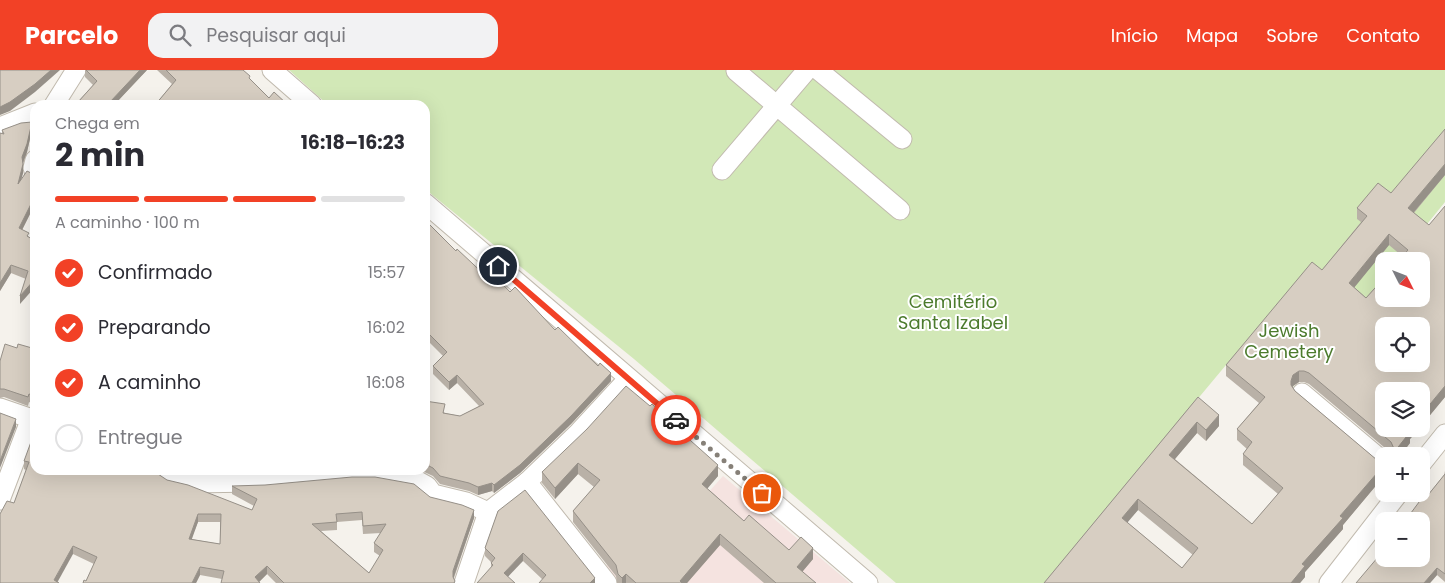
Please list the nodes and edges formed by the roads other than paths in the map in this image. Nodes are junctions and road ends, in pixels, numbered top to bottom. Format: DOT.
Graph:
graph roads {
  1 [pos="76,70"];
  2 [pos="808,70"];
  3 [pos="818,70"];
  4 [pos="736,71"];
  5 [pos="281,73"];
  6 [pos="57,100"];
  7 [pos="307,100"];
  8 [pos="776,106"];
  9 [pos="30,115"];
  10 [pos="0,128"];
  11 [pos="902,139"];
  12 [pos="722,170"];
  13 [pos="430,207"];
  14 [pos="900,210"];
  15 [pos="628,379"];
  16 [pos="1302,393"];
  17 [pos="0,408"];
  18 [pos="30,418"];
  19 [pos="30,426"];
  20 [pos="1445,434"];
  21 [pos="1430,453"];
  22 [pos="1375,454"];
  23 [pos="167,475"];
  24 [pos="340,475"];
  25 [pos="383,475"];
  26 [pos="527,482"];
  27 [pos="0,500"];
  28 [pos="1392,502"];
  29 [pos="488,512"];
  30 [pos="464,583"];
  31 [pos="608,583"];
  32 [pos="867,583"];
  33 [pos="1329,583"];
  1 -- 6 [label="street"];
  2 -- 8 [label="street"];
  3 -- 11 [label="street"];
  4 -- 8 [label="street"];
  5 -- 7 [label="street"];
  8 -- 12 [label="street"];
  8 -- 14 [label="street"];
  9 -- 10 [label="street"];
  13 -- 15 [label="street"];
  15 -- 26 [label="street"];
  15 -- 32 [label="street"];
  16 -- 22 [label="street"];
  17 -- 18 [label="street"];
  19 -- 27 [label="street"];
  20 -- 21 [label="street"];
  23 -- 24 [label="street"];
  25 -- 29 [label="street"];
  26 -- 29 [label="street"];
  26 -- 31 [label="street"];
  28 -- 33 [label="street"];
  29 -- 30 [label="street"];
}
